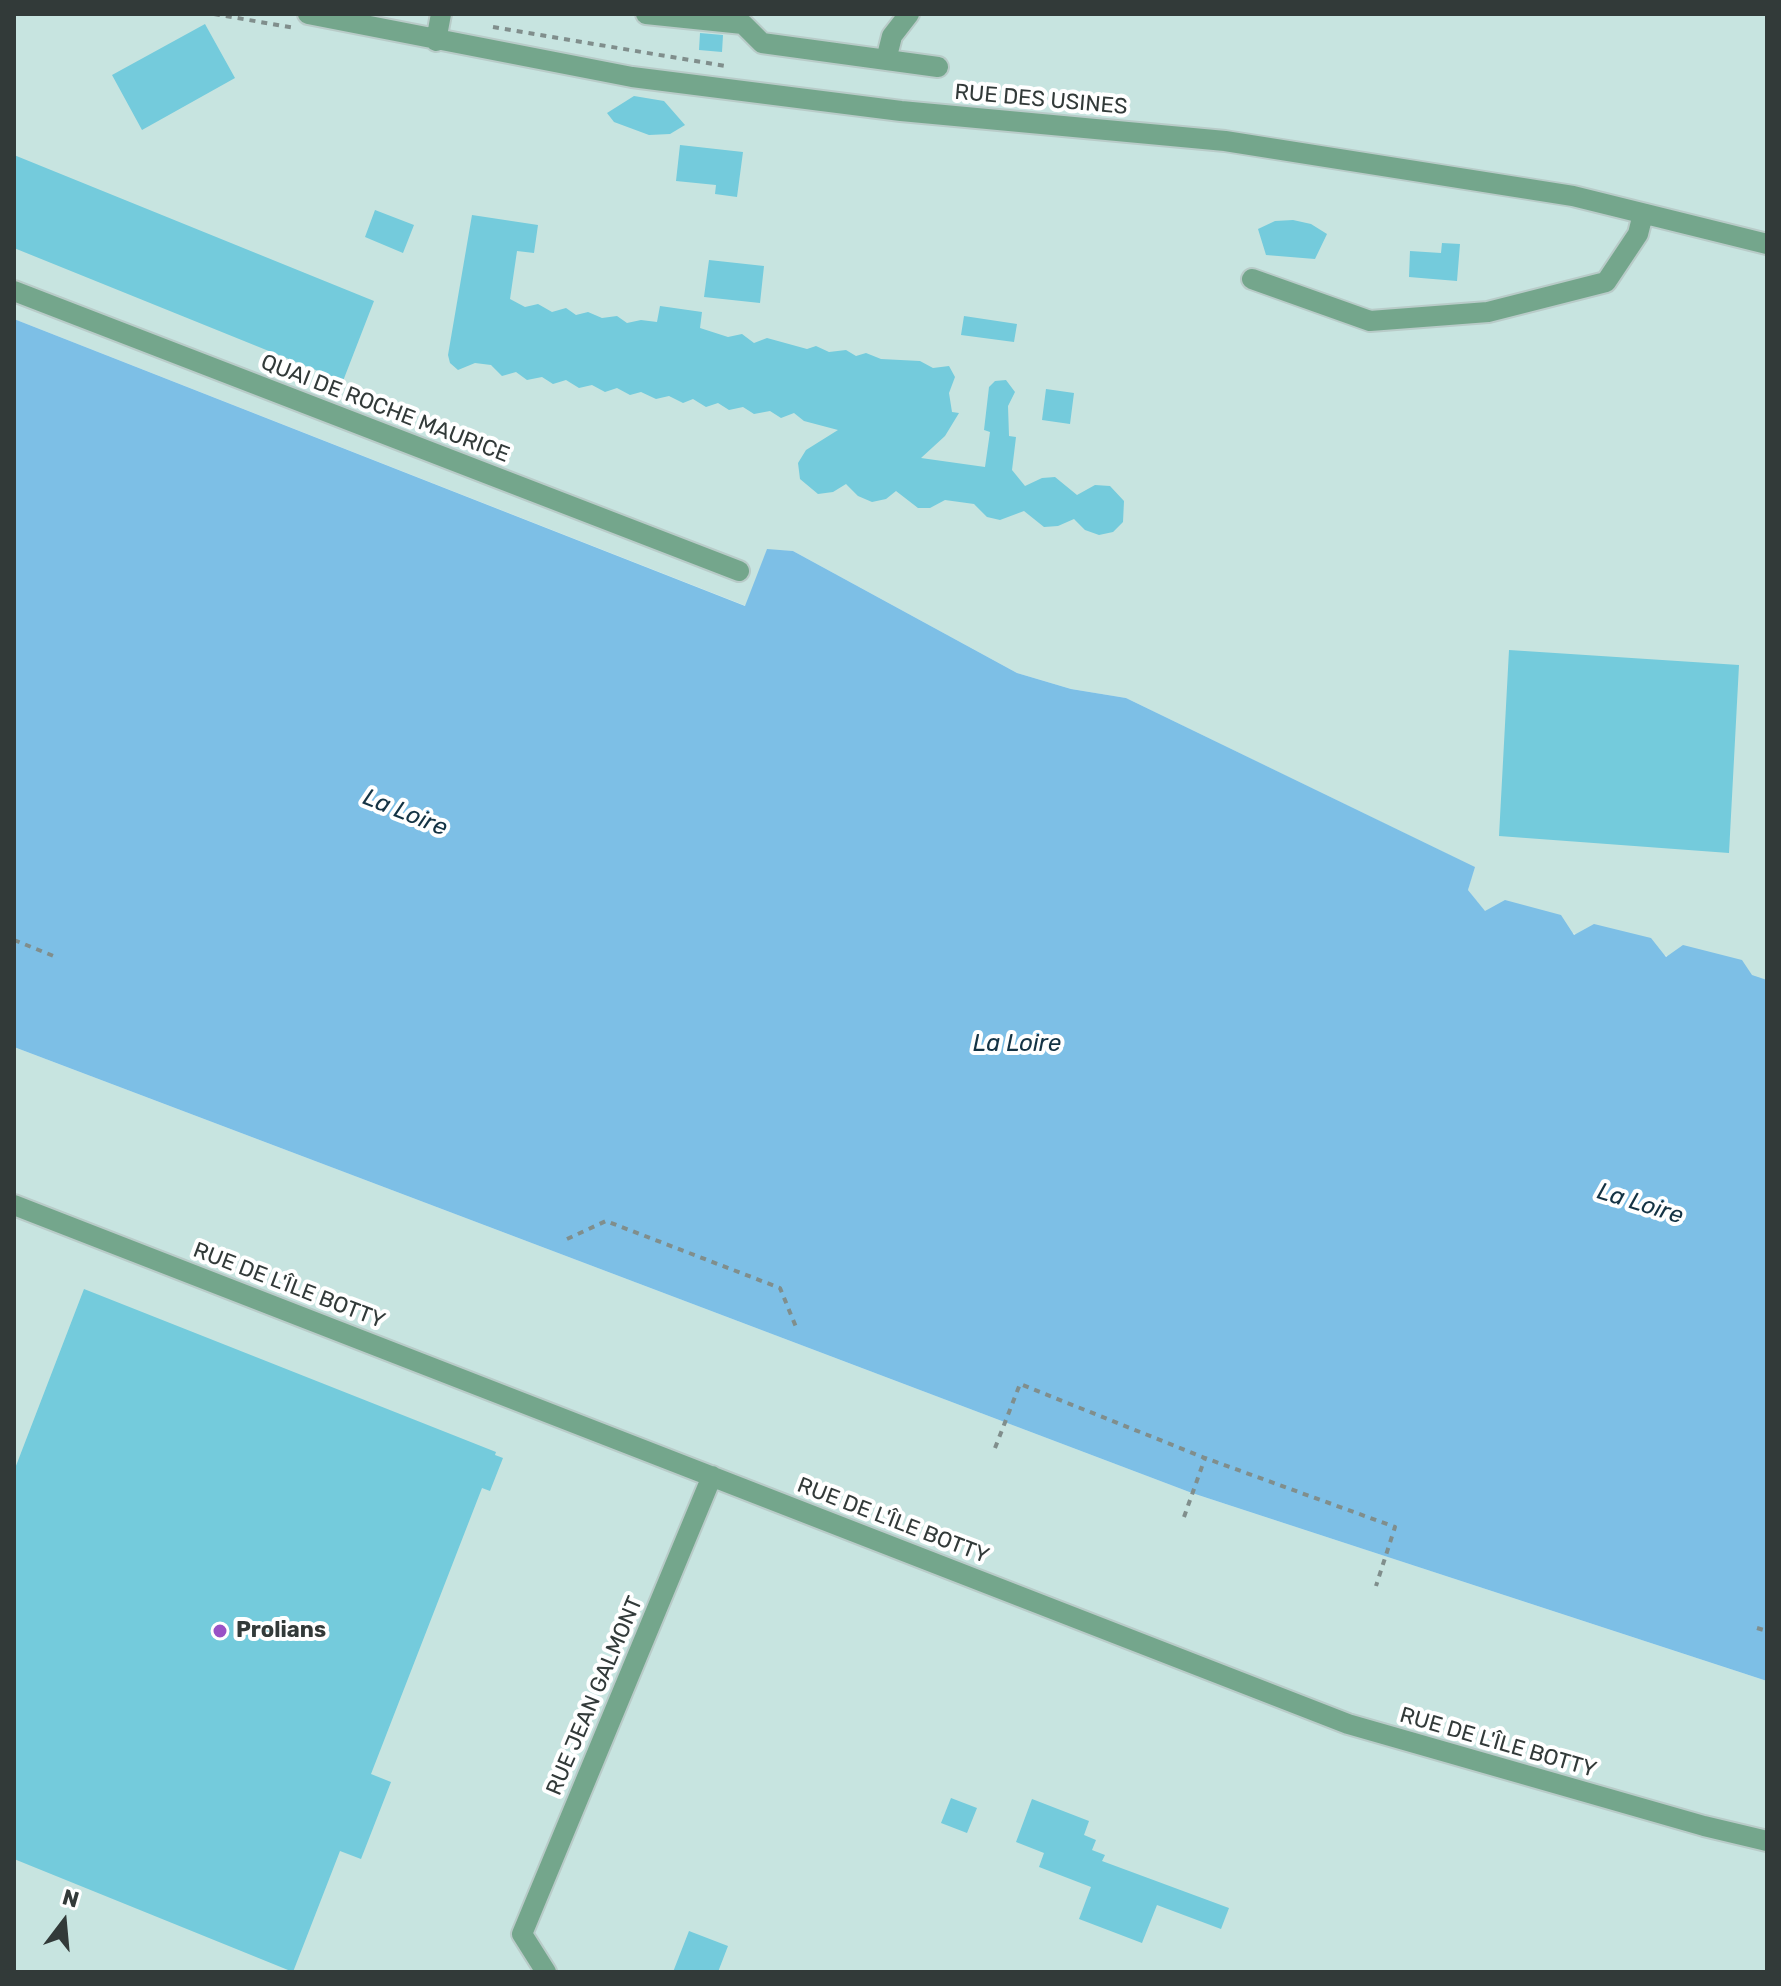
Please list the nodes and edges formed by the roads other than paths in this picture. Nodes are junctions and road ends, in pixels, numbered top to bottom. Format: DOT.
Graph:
graph roads {
  1 [pos="441,14"];
  2 [pos="646,14"];
  3 [pos="909,14"];
  4 [pos="304,21"];
  5 [pos="436,41"];
  6 [pos="886,60"];
  7 [pos="938,67"];
  8 [pos="1643,214"];
  9 [pos="1767,244"];
  10 [pos="1252,279"];
  11 [pos="14,291"];
  12 [pos="739,571"];
  13 [pos="14,1205"];
  14 [pos="712,1476"];
  15 [pos="1767,1841"];
  16 [pos="546,1972"];
  1 -- 5 [label="street"];
  2 -- 6 [label="street"];
  3 -- 6 [label="street"];
  4 -- 5 [label="street, RUE DES USINES"];
  5 -- 8 [label="street, RUE DES USINES"];
  6 -- 7 [label="street"];
  8 -- 9 [label="street, RUE DES USINES"];
  8 -- 10 [label="street"];
  11 -- 12 [label="street, QUAI DE ROCHE MAURICE"];
  13 -- 14 [label="street, RUE DE L'ÎLE BOTTY"];
  14 -- 15 [label="street, RUE DE L'ÎLE BOTTY"];
  14 -- 16 [label="street, RUE JEAN GALMONT"];
}
